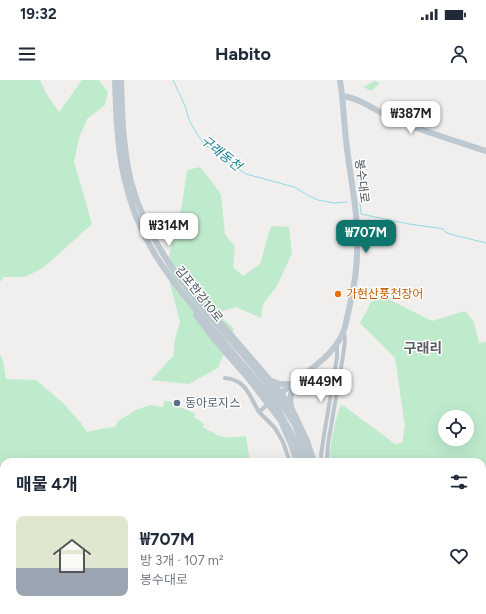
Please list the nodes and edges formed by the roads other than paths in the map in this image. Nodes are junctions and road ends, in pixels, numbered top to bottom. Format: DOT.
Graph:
graph roads {
  1 [pos="115,80"];
  2 [pos="121,80"];
  3 [pos="340,80"];
  4 [pos="342,96"];
  5 [pos="486,151"];
  6 [pos="189,297"];
  7 [pos="344,333"];
  8 [pos="337,345"];
  9 [pos="343,356"];
  10 [pos="326,357"];
  11 [pos="336,363"];
  12 [pos="225,378"];
  13 [pos="298,379"];
  14 [pos="270,380"];
  15 [pos="292,384"];
  16 [pos="281,393"];
  17 [pos="268,404"];
  18 [pos="279,404"];
  19 [pos="292,409"];
  20 [pos="259,412"];
  21 [pos="289,458"];
  22 [pos="296,458"];
  23 [pos="301,458"];
  24 [pos="308,458"];
  25 [pos="313,458"];
  26 [pos="321,458"];
  27 [pos="327,458"];
  1 -- 6 [label="street, 김포한강10로"];
  2 -- 6 [label="street, 김포한강10로"];
  3 -- 4 [label="street, 봉수대로"];
  4 -- 5 [label="street"];
  4 -- 7 [label="street, 봉수대로"];
  6 -- 14 [label="street"];
  6 -- 17 [label="street"];
  6 -- 18 [label="street, 김포한강10로, bridge"];
  7 -- 8 [label="street, 봉수대로"];
  7 -- 9 [label="street, 봉수대로"];
  8 -- 9 [label="street"];
  8 -- 10 [label="street, 봉수대로"];
  8 -- 11 [label="street, 봉수대로"];
  9 -- 27 [label="street, 봉수대로"];
  10 -- 11 [label="street"];
  10 -- 13 [label="street, 봉수대로"];
  11 -- 26 [label="street, 봉수대로"];
  12 -- 20 [label="street"];
  13 -- 15 [label="street, 봉수대로"];
  13 -- 19 [label="street"];
  14 -- 15 [label="street"];
  14 -- 16 [label="street"];
  15 -- 16 [label="street, 봉수대로"];
  16 -- 17 [label="street, 봉수대로"];
  16 -- 19 [label="street"];
  17 -- 20 [label="street"];
  17 -- 22 [label="street"];
  18 -- 23 [label="street"];
  18 -- 24 [label="street"];
  19 -- 25 [label="street"];
  20 -- 21 [label="street"];
}
